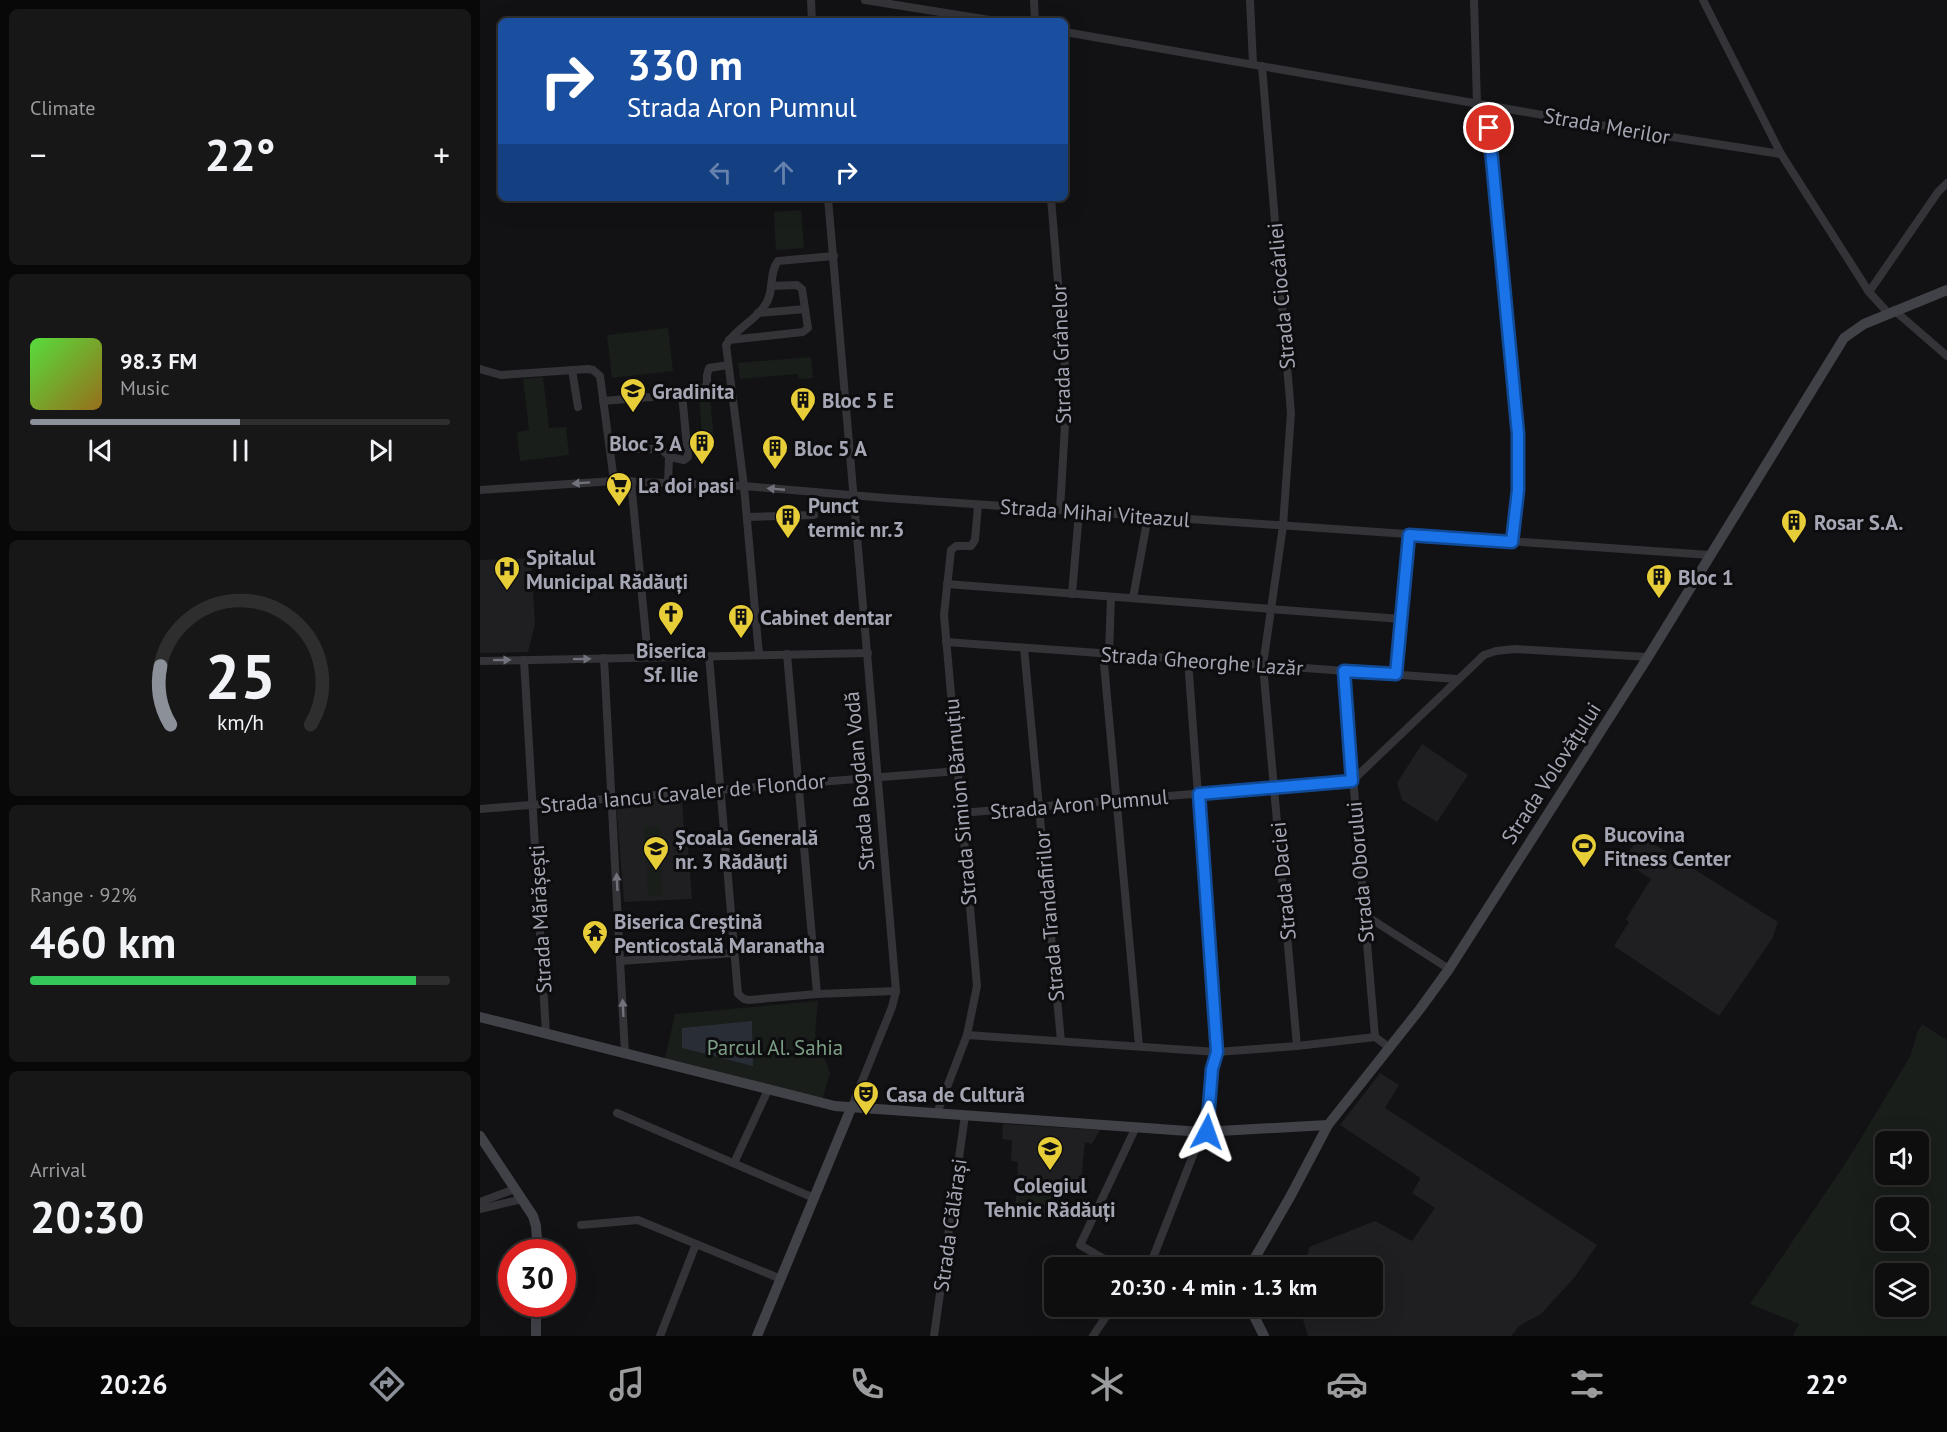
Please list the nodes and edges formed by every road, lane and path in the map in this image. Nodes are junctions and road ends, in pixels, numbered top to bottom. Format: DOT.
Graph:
graph roads {
  1 [pos="811,0"];
  2 [pos="866,0"];
  3 [pos="1034,0"];
  4 [pos="1250,0"];
  5 [pos="1474,0"];
  6 [pos="1703,0"];
  7 [pos="812,18"];
  8 [pos="977,18"];
  9 [pos="1035,18"];
  10 [pos="1068,33"];
  11 [pos="1257,65"];
  12 [pos="1477,104"];
  13 [pos="1487,106"];
  14 [pos="1781,154"];
  15 [pos="1947,183"];
  16 [pos="828,201"];
  17 [pos="1051,201"];
  18 [pos="834,256"];
  19 [pos="771,286"];
  20 [pos="1947,290"];
  21 [pos="1869,292"];
  22 [pos="805,309"];
  23 [pos="1892,312"];
  24 [pos="758,313"];
  25 [pos="729,340"];
  26 [pos="1947,356"];
  27 [pos="728,365"];
  28 [pos="480,369"];
  29 [pos="572,370"];
  30 [pos="682,394"];
  31 [pos="603,400"];
  32 [pos="578,407"];
  33 [pos="610,449"];
  34 [pos="669,457"];
  35 [pos="614,481"];
  36 [pos="631,481"];
  37 [pos="668,483"];
  38 [pos="744,486"];
  39 [pos="480,490"];
  40 [pos="855,496"];
  41 [pos="978,505"];
  42 [pos="1060,510"];
  43 [pos="1079,512"];
  44 [pos="814,514"];
  45 [pos="1148,516"];
  46 [pos="747,517"];
  47 [pos="1283,526"];
  48 [pos="1409,535"];
  49 [pos="1512,542"];
  50 [pos="1710,555"];
  51 [pos="947,584"];
  52 [pos="1072,594"];
  53 [pos="1111,597"];
  54 [pos="1133,598"];
  55 [pos="1272,609"];
  56 [pos="1401,619"];
  57 [pos="946,642"];
  58 [pos="1024,648"];
  59 [pos="868,653"];
  60 [pos="788,654"];
  61 [pos="1106,654"];
  62 [pos="759,655"];
  63 [pos="709,656"];
  64 [pos="648,657"];
  65 [pos="1648,657"];
  66 [pos="604,658"];
  67 [pos="524,660"];
  68 [pos="1188,660"];
  69 [pos="480,661"];
  70 [pos="1263,665"];
  71 [pos="1344,671"];
  72 [pos="1396,674"];
  73 [pos="1457,679"];
  74 [pos="958,771"];
  75 [pos="878,777"];
  76 [pos="1352,781"];
  77 [pos="798,784"];
  78 [pos="1274,787"];
  79 [pos="720,790"];
  80 [pos="1199,794"];
  81 [pos="613,798"];
  82 [pos="1117,800"];
  83 [pos="533,805"];
  84 [pos="1039,807"];
  85 [pos="480,809"];
  86 [pos="962,813"];
  87 [pos="1365,915"];
  88 [pos="734,953"];
  89 [pos="620,962"];
  90 [pos="1449,969"];
  91 [pos="896,991"];
  92 [pos="816,994"];
  93 [pos="480,1017"];
  94 [pos="546,1034"];
  95 [pos="967,1035"];
  96 [pos="1375,1037"];
  97 [pos="1061,1041"];
  98 [pos="1139,1046"];
  99 [pos="1297,1046"];
  100 [pos="1390,1048"];
  101 [pos="1217,1052"];
  102 [pos="625,1054"];
  103 [pos="768,1090"];
  104 [pos="852,1106"];
  105 [pos="617,1113"];
  106 [pos="937,1113"];
  107 [pos="965,1115"];
  108 [pos="1328,1125"];
  109 [pos="1136,1127"];
  110 [pos="1204,1132"];
  111 [pos="480,1136"];
  112 [pos="734,1163"];
  113 [pos="515,1189"];
  114 [pos="814,1198"];
  115 [pos="522,1199"];
  116 [pos="480,1202"];
  117 [pos="480,1209"];
  118 [pos="581,1225"];
  119 [pos="537,1239"];
  120 [pos="696,1244"];
  121 [pos="1101,1257"];
  122 [pos="1153,1257"];
  123 [pos="1255,1257"];
  124 [pos="781,1279"];
  125 [pos="536,1317"];
  126 [pos="1106,1317"];
  127 [pos="1254,1317"];
  128 [pos="536,1336"];
  129 [pos="660,1336"];
  130 [pos="758,1336"];
  131 [pos="934,1336"];
  132 [pos="1093,1336"];
  133 [pos="1264,1336"];
  1 -- 7 [label="street"];
  2 -- 8 [label="street"];
  3 -- 9 [label="street"];
  4 -- 11 [label="street, Strada Ciocârliei"];
  5 -- 12 [label="street"];
  6 -- 14 [label="street"];
  10 -- 11 [label="street, Strada Merilor"];
  11 -- 12 [label="street, Strada Merilor"];
  11 -- 47 [label="street, Strada Ciocârliei"];
  12 -- 13 [label="street, Strada Merilor"];
  13 -- 14 [label="street, Strada Merilor"];
  13 -- 49 [label="street"];
  14 -- 21 [label="street"];
  15 -- 21 [label="street"];
  16 -- 18 [label="street, Strada Bogdan Vodă"];
  17 -- 42 [label="street, Strada Grânelor"];
  18 -- 19 [label="street"];
  18 -- 40 [label="street, Strada Bogdan Vodă"];
  19 -- 22 [label="street"];
  19 -- 24 [label="street"];
  20 -- 23 [label="main road, Strada Volovățului"];
  21 -- 23 [label="street"];
  22 -- 24 [label="street"];
  22 -- 25 [label="street"];
  23 -- 26 [label="street"];
  23 -- 50 [label="main road, Strada Volovățului"];
  24 -- 25 [label="street"];
  25 -- 27 [label="street"];
  27 -- 30 [label="street"];
  27 -- 38 [label="street"];
  28 -- 29 [label="street"];
  29 -- 31 [label="street"];
  29 -- 32 [label="street"];
  30 -- 31 [label="street"];
  30 -- 34 [label="street"];
  31 -- 33 [label="street"];
  33 -- 34 [label="street"];
  33 -- 35 [label="street"];
  34 -- 37 [label="street"];
  35 -- 36 [label="street, Strada Mihai Viteazul"];
  35 -- 39 [label="street, Strada Mihai Viteazul, one-way"];
  36 -- 37 [label="street, Strada Mihai Viteazul"];
  36 -- 64 [label="street"];
  37 -- 38 [label="street, Strada Mihai Viteazul"];
  40 -- 38 [label="street, Strada Mihai Viteazul, one-way"];
  38 -- 46 [label="street"];
  40 -- 41 [label="street, Strada Mihai Viteazul"];
  40 -- 59 [label="street, Strada Bogdan Vodă"];
  41 -- 42 [label="street, Strada Mihai Viteazul"];
  41 -- 51 [label="street, Strada Simion Bărnuțiu"];
  42 -- 43 [label="street, Strada Mihai Viteazul"];
  43 -- 45 [label="street, Strada Mihai Viteazul"];
  43 -- 52 [label="street"];
  44 -- 46 [label="street"];
  45 -- 47 [label="street, Strada Mihai Viteazul"];
  45 -- 54 [label="street"];
  46 -- 62 [label="street"];
  47 -- 48 [label="street, Strada Mihai Viteazul"];
  47 -- 55 [label="street, Strada Ciocârliei"];
  48 -- 49 [label="street, Strada Mihai Viteazul"];
  48 -- 56 [label="street"];
  49 -- 50 [label="street, Strada Mihai Viteazul"];
  50 -- 65 [label="main road, Strada Volovățului"];
  51 -- 52 [label="street"];
  51 -- 57 [label="street, Strada Simion Bărnuțiu"];
  52 -- 53 [label="street"];
  53 -- 54 [label="street"];
  53 -- 61 [label="street"];
  54 -- 55 [label="street"];
  55 -- 56 [label="street"];
  55 -- 70 [label="street, Strada Daciei"];
  56 -- 72 [label="street"];
  57 -- 58 [label="street, Strada Gheorghe Lazăr"];
  57 -- 74 [label="street, Strada Simion Bărnuțiu"];
  58 -- 61 [label="street, Strada Gheorghe Lazăr"];
  58 -- 84 [label="street, Strada Trandafirilor"];
  59 -- 60 [label="street"];
  59 -- 75 [label="street, Strada Bogdan Vodă"];
  60 -- 62 [label="street"];
  60 -- 77 [label="street"];
  61 -- 68 [label="street, Strada Gheorghe Lazăr"];
  61 -- 82 [label="street"];
  62 -- 63 [label="street"];
  63 -- 64 [label="street"];
  63 -- 79 [label="street"];
  64 -- 66 [label="street"];
  65 -- 73 [label="street"];
  65 -- 90 [label="main road, Strada Volovățului"];
  67 -- 66 [label="street, one-way"];
  66 -- 81 [label="street"];
  69 -- 67 [label="street, one-way"];
  67 -- 83 [label="street, Strada Mărășești"];
  68 -- 70 [label="street, Strada Gheorghe Lazăr"];
  68 -- 80 [label="street"];
  70 -- 71 [label="street, Strada Gheorghe Lazăr"];
  70 -- 78 [label="street, Strada Daciei"];
  71 -- 72 [label="street, Strada Gheorghe Lazăr"];
  71 -- 76 [label="street, Strada Oborului"];
  72 -- 73 [label="street, Strada Gheorghe Lazăr"];
  73 -- 76 [label="street"];
  74 -- 75 [label="street, Strada Iancu Cavaler de Flondor"];
  74 -- 86 [label="street, Strada Simion Bărnuțiu"];
  75 -- 77 [label="street, Strada Iancu Cavaler de Flondor"];
  75 -- 91 [label="street, Strada Bogdan Vodă"];
  76 -- 78 [label="street, Strada Aron Pumnul"];
  76 -- 87 [label="street, Strada Oborului"];
  77 -- 79 [label="street, Strada Iancu Cavaler de Flondor"];
  77 -- 92 [label="street"];
  78 -- 80 [label="street, Strada Aron Pumnul"];
  78 -- 99 [label="street, Strada Daciei"];
  79 -- 81 [label="street, Strada Iancu Cavaler de Flondor"];
  79 -- 88 [label="street"];
  80 -- 82 [label="street, Strada Aron Pumnul"];
  80 -- 101 [label="street"];
  81 -- 83 [label="street, Strada Iancu Cavaler de Flondor"];
  89 -- 81 [label="street, one-way"];
  82 -- 84 [label="street, Strada Aron Pumnul"];
  82 -- 98 [label="street"];
  83 -- 85 [label="street, Strada Iancu Cavaler de Flondor"];
  83 -- 94 [label="street, Strada Mărășești"];
  84 -- 86 [label="street, Strada Aron Pumnul"];
  84 -- 97 [label="street, Strada Trandafirilor"];
  86 -- 95 [label="street, Strada Simion Bărnuțiu"];
  87 -- 90 [label="street"];
  87 -- 96 [label="street, Strada Oborului"];
  88 -- 89 [label="street"];
  88 -- 92 [label="street"];
  102 -- 89 [label="street, one-way"];
  90 -- 100 [label="main road, Strada Volovățului"];
  91 -- 92 [label="street"];
  91 -- 104 [label="street, Strada Bogdan Vodă"];
  93 -- 94 [label="main road"];
  94 -- 102 [label="main road"];
  95 -- 97 [label="street"];
  95 -- 106 [label="street, Strada Simion Bărnuțiu"];
  96 -- 99 [label="street"];
  96 -- 100 [label="street"];
  97 -- 98 [label="street"];
  98 -- 101 [label="street"];
  99 -- 101 [label="street"];
  100 -- 108 [label="main road, Strada Volovățului"];
  101 -- 110 [label="street"];
  102 -- 103 [label="main road"];
  103 -- 104 [label="main road"];
  103 -- 112 [label="street"];
  104 -- 106 [label="main road"];
  104 -- 114 [label="main road, Strada Bogdan Vodă"];
  105 -- 112 [label="street"];
  106 -- 107 [label="main road"];
  107 -- 109 [label="main road"];
  107 -- 131 [label="street, Strada Călărași"];
  108 -- 110 [label="main road"];
  108 -- 123 [label="main road, Strada Volovățului"];
  109 -- 110 [label="main road"];
  109 -- 121 [label="street"];
  110 -- 122 [label="street"];
  111 -- 113 [label="main road"];
  112 -- 114 [label="street"];
  113 -- 115 [label="main road"];
  113 -- 116 [label="street"];
  114 -- 124 [label="main road, Strada Bogdan Vodă"];
  115 -- 117 [label="street"];
  115 -- 119 [label="main road"];
  118 -- 120 [label="street"];
  120 -- 124 [label="street"];
  120 -- 129 [label="street"];
  124 -- 130 [label="main road, Strada Bogdan Vodă"];
  125 -- 128 [label="main road"];
  126 -- 132 [label="street"];
  127 -- 133 [label="main road"];
}
